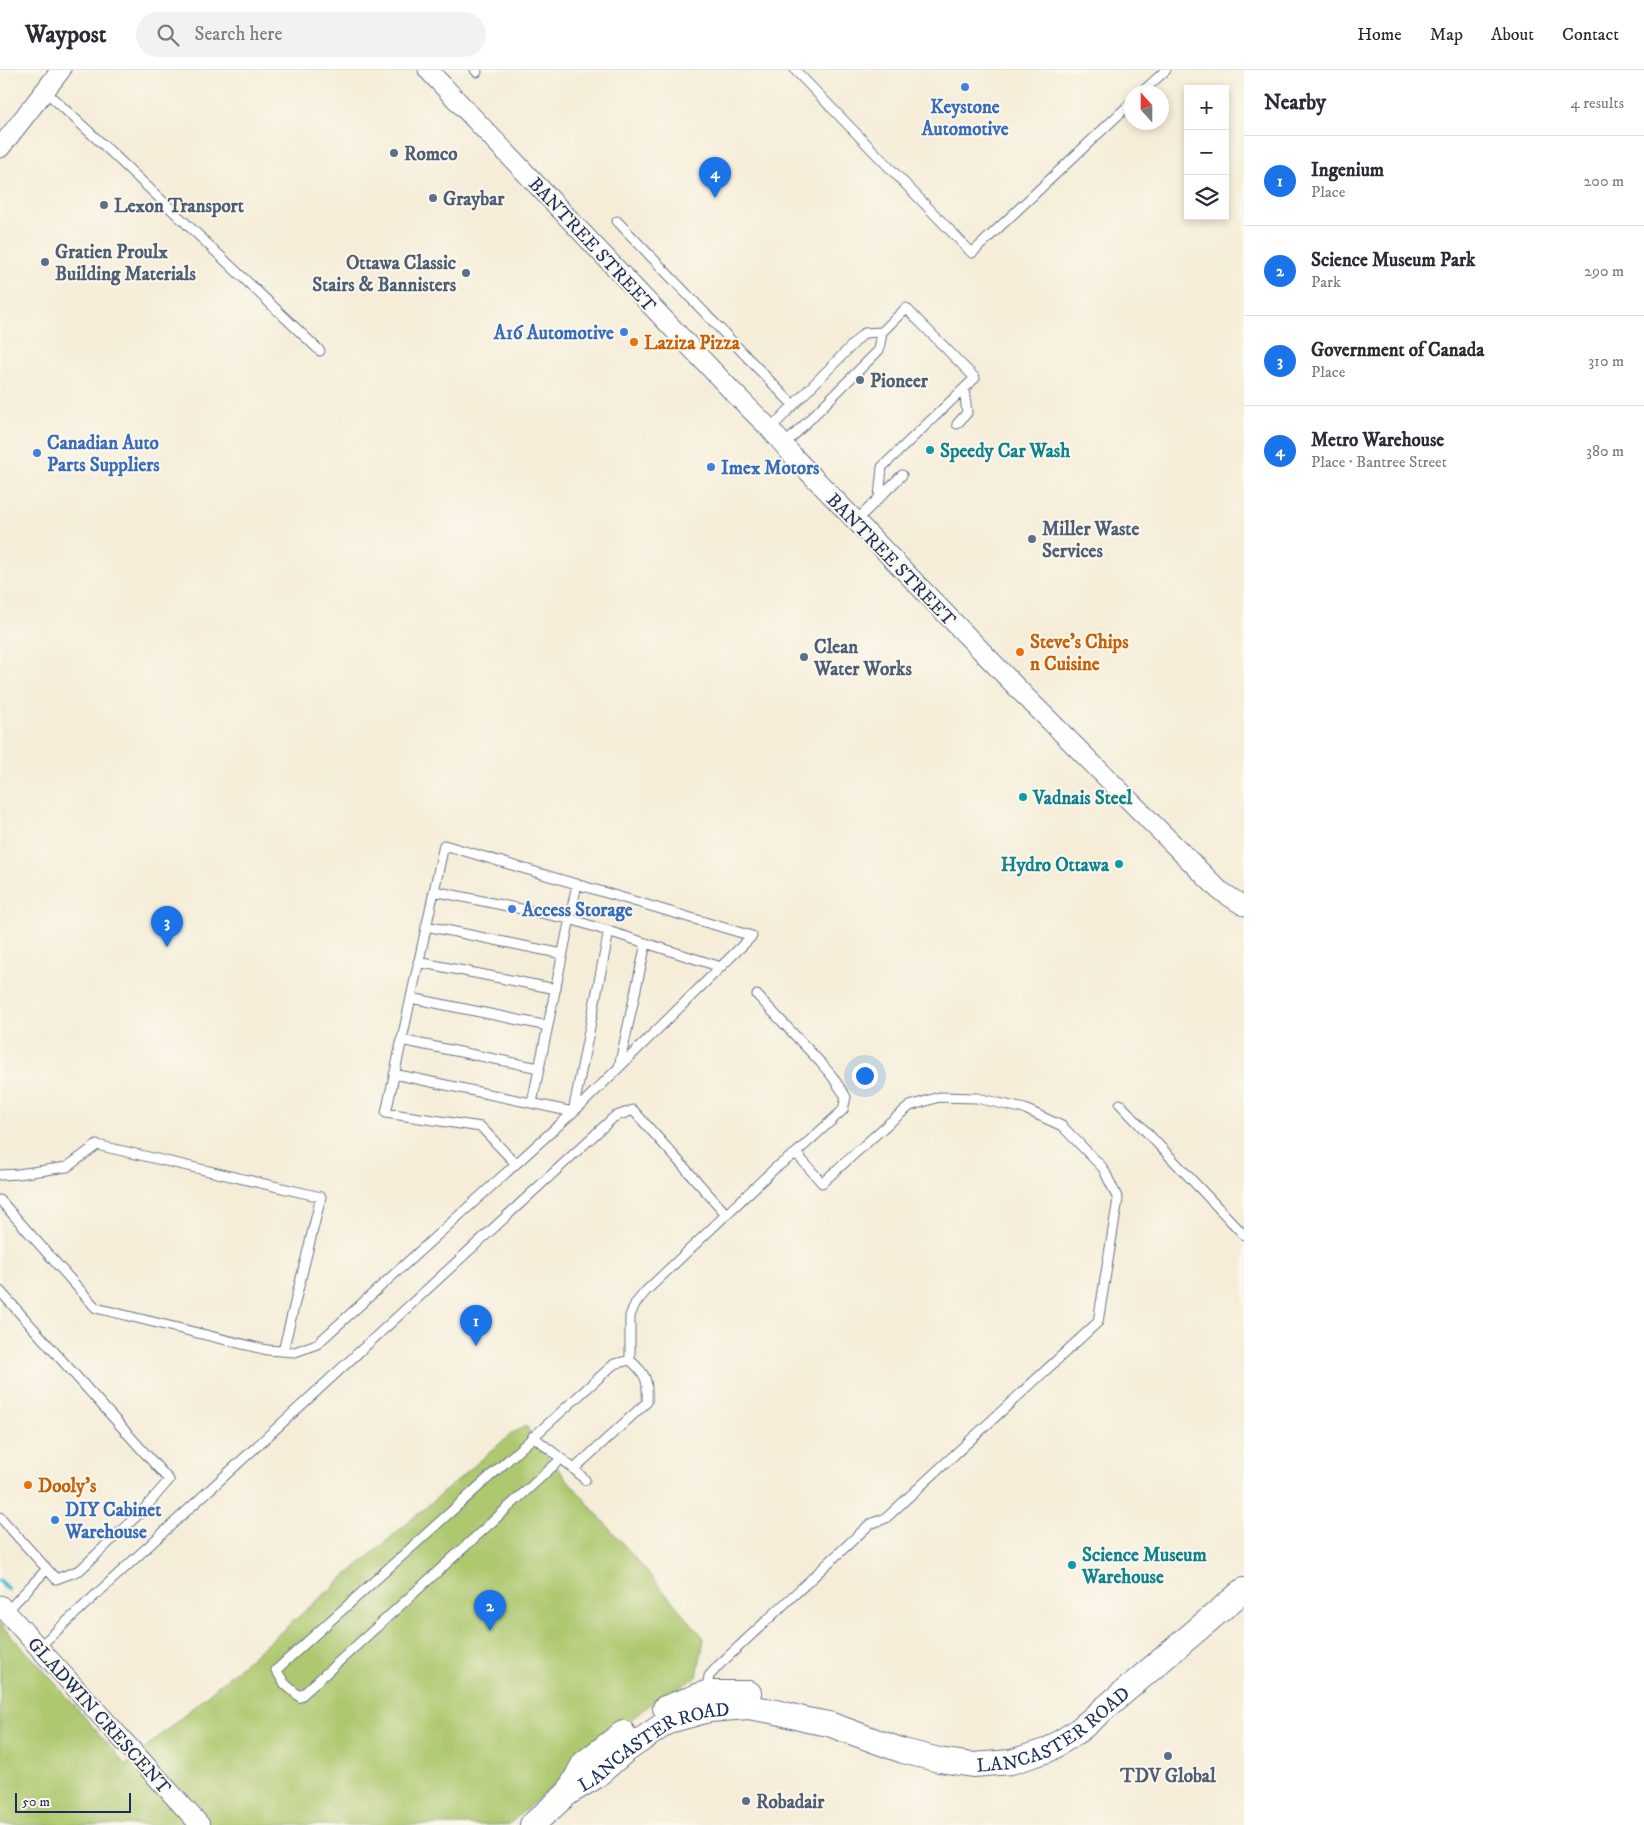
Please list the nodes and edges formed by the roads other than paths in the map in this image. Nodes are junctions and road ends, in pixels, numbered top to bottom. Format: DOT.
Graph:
graph roads {
  1 [pos="61,70"];
  2 [pos="428,70"];
  3 [pos="795,70"];
  4 [pos="1166,70"];
  5 [pos="1150,85"];
  6 [pos="44,90"];
  7 [pos="1124,110"];
  8 [pos="0,148"];
  9 [pos="616,221"];
  10 [pos="882,332"];
  11 [pos="320,352"];
  12 [pos="964,388"];
  13 [pos="794,405"];
  14 [pos="957,424"];
  15 [pos="770,429"];
  16 [pos="784,444"];
  17 [pos="902,475"];
  18 [pos="878,498"];
  19 [pos="856,521"];
  20 [pos="577,884"];
  21 [pos="434,891"];
  22 [pos="1244,906"];
  23 [pos="570,919"];
  24 [pos="426,926"];
  25 [pos="609,931"];
  26 [pos="646,943"];
  27 [pos="563,954"];
  28 [pos="418,962"];
  29 [pos="721,967"];
  30 [pos="556,989"];
  31 [pos="757,995"];
  32 [pos="411,998"];
  33 [pos="548,1026"];
  34 [pos="401,1040"];
  35 [pos="619,1067"];
  36 [pos="540,1068"];
  37 [pos="394,1074"];
  38 [pos="532,1103"];
  39 [pos="1120,1104"];
  40 [pos="573,1112"];
  41 [pos="796,1153"];
  42 [pos="516,1164"];
  43 [pos="0,1176"];
  44 [pos="0,1200"];
  45 [pos="727,1215"];
  46 [pos="1244,1235"];
  47 [pos="0,1291"];
  48 [pos="7,1299"];
  49 [pos="0,1306"];
  50 [pos="283,1351"];
  51 [pos="630,1360"];
  52 [pos="533,1436"];
  53 [pos="561,1459"];
  54 [pos="575,1468"];
  55 [pos="585,1480"];
  56 [pos="0,1517"];
  57 [pos="47,1569"];
  58 [pos="1244,1590"];
  59 [pos="3,1609"];
  60 [pos="38,1648"];
  61 [pos="707,1702"];
  62 [pos="200,1825"];
  63 [pos="532,1825"];
  1 -- 6 [label="street"];
  2 -- 15 [label="street, BANTREE STREET"];
  3 -- 7 [label="lane"];
  4 -- 5 [label="lane"];
  6 -- 8 [label="street"];
  6 -- 11 [label="lane"];
  9 -- 13 [label="lane"];
  10 -- 12 [label="lane"];
  10 -- 13 [label="lane"];
  10 -- 16 [label="lane"];
  12 -- 14 [label="lane"];
  12 -- 18 [label="lane"];
  13 -- 15 [label="lane"];
  15 -- 16 [label="street, BANTREE STREET"];
  16 -- 19 [label="street, BANTREE STREET"];
  17 -- 18 [label="lane"];
  18 -- 19 [label="lane"];
  19 -- 22 [label="street, BANTREE STREET"];
  20 -- 21 [label="lane"];
  20 -- 23 [label="lane"];
  20 -- 29 [label="lane"];
  21 -- 23 [label="lane"];
  21 -- 24 [label="lane"];
  23 -- 25 [label="lane"];
  23 -- 27 [label="lane"];
  24 -- 27 [label="lane"];
  24 -- 28 [label="lane"];
  25 -- 26 [label="lane"];
  25 -- 40 [label="lane"];
  26 -- 29 [label="lane"];
  26 -- 35 [label="lane"];
  27 -- 30 [label="lane"];
  28 -- 30 [label="lane"];
  28 -- 32 [label="lane"];
  29 -- 35 [label="lane"];
  30 -- 33 [label="lane"];
  31 -- 41 [label="lane"];
  32 -- 33 [label="lane"];
  32 -- 34 [label="lane"];
  33 -- 36 [label="lane"];
  34 -- 36 [label="lane"];
  34 -- 37 [label="lane"];
  35 -- 40 [label="lane"];
  36 -- 38 [label="lane"];
  37 -- 38 [label="lane"];
  37 -- 42 [label="lane"];
  38 -- 40 [label="lane"];
  39 -- 46 [label="lane"];
  40 -- 42 [label="lane"];
  41 -- 45 [label="lane"];
  41 -- 61 [label="lane"];
  42 -- 50 [label="lane"];
  43 -- 50 [label="lane"];
  44 -- 50 [label="lane"];
  45 -- 51 [label="lane"];
  45 -- 60 [label="lane"];
  47 -- 48 [label="lane"];
  48 -- 49 [label="lane"];
  48 -- 57 [label="lane"];
  51 -- 52 [label="lane"];
  51 -- 54 [label="lane"];
  52 -- 53 [label="lane"];
  52 -- 53 [label="lane"];
  53 -- 54 [label="lane"];
  54 -- 55 [label="lane"];
  56 -- 57 [label="lane"];
  57 -- 59 [label="lane"];
  58 -- 61 [label="street, LANCASTER ROAD"];
  59 -- 60 [label="street, GLADWIN CRESCENT"];
  60 -- 62 [label="street, GLADWIN CRESCENT"];
  61 -- 63 [label="street, LANCASTER ROAD"];
}
